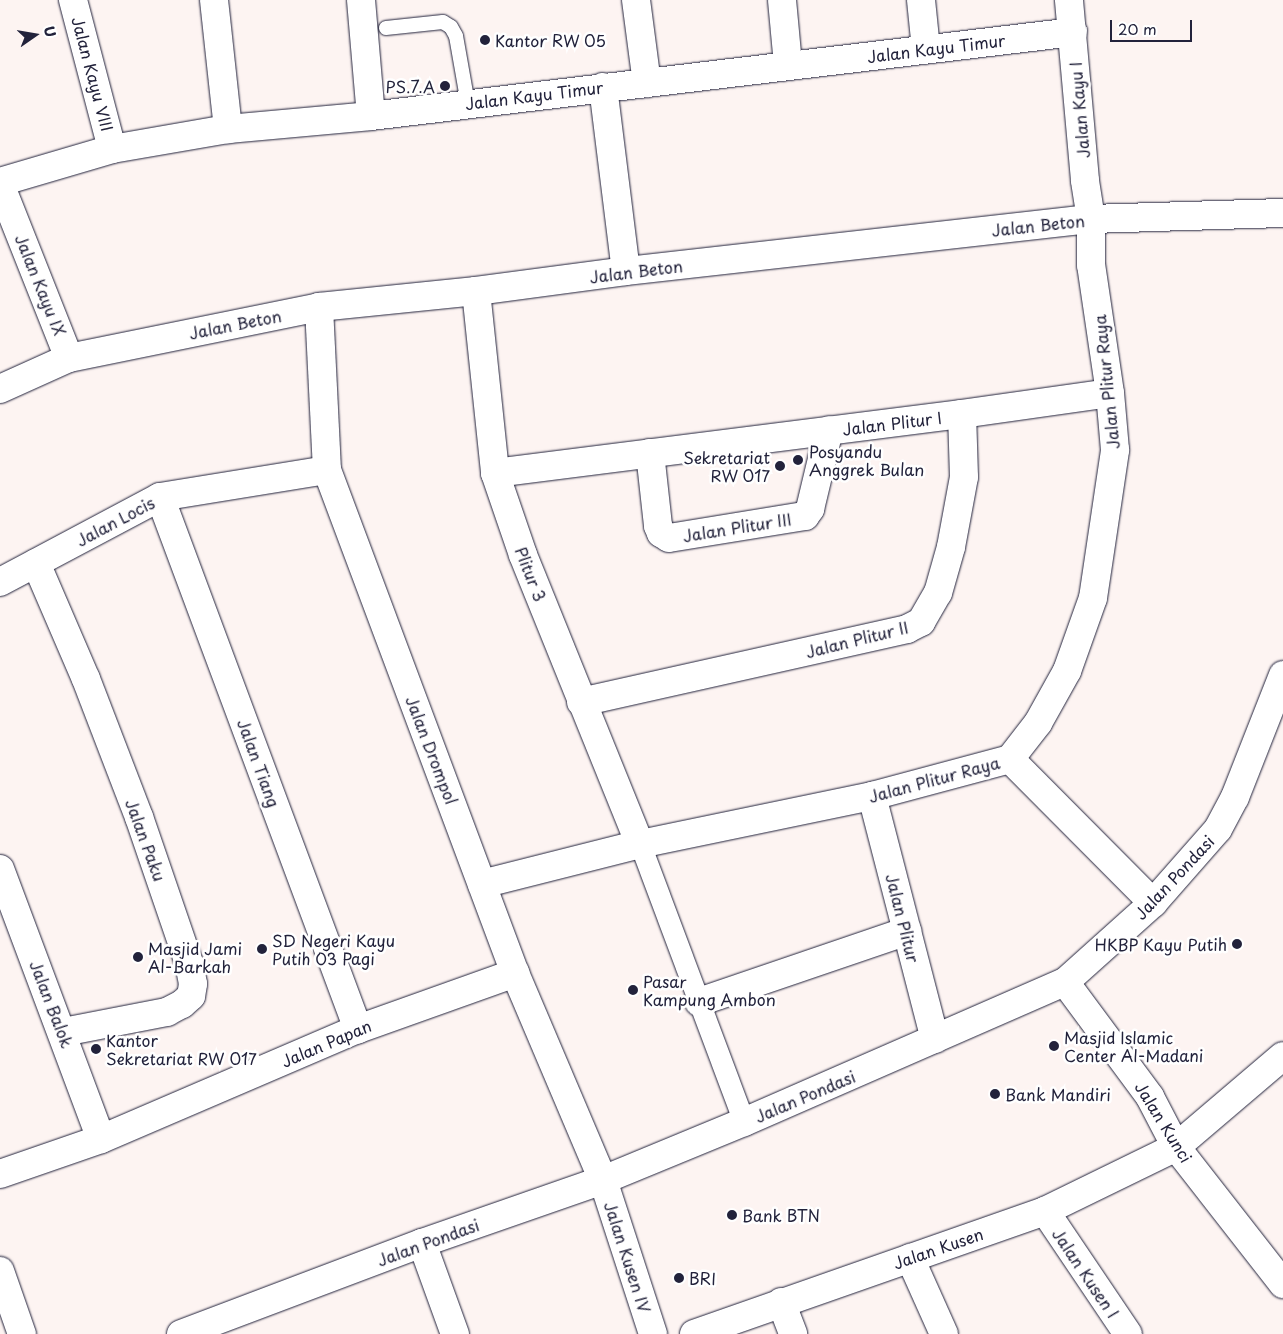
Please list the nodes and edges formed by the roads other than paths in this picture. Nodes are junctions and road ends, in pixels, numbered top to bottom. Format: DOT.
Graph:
graph roads {
  1 [pos="73,0"];
  2 [pos="214,0"];
  3 [pos="360,0"];
  4 [pos="636,0"];
  5 [pos="782,0"];
  6 [pos="921,0"];
  7 [pos="1069,0"];
  8 [pos="386,28"];
  9 [pos="1073,32"];
  10 [pos="926,49"];
  11 [pos="788,65"];
  12 [pos="647,83"];
  13 [pos="602,87"];
  14 [pos="468,104"];
  15 [pos="372,116"];
  16 [pos="228,130"];
  17 [pos="112,149"];
  18 [pos="0,183"];
  19 [pos="1283,213"];
  20 [pos="1091,219"];
  21 [pos="626,271"];
  22 [pos="476,291"];
  23 [pos="319,307"];
  24 [pos="69,358"];
  25 [pos="0,389"];
  26 [pos="1110,393"];
  27 [pos="962,414"];
  28 [pos="829,430"];
  29 [pos="650,453"];
  30 [pos="327,470"];
  31 [pos="495,473"];
  32 [pos="160,496"];
  33 [pos="36,563"];
  34 [pos="0,582"];
  35 [pos="1283,675"];
  36 [pos="581,702"];
  37 [pos="1010,759"];
  38 [pos="872,796"];
  39 [pos="640,844"];
  40 [pos="0,869"];
  41 [pos="482,884"];
  42 [pos="1153,903"];
  43 [pos="907,930"];
  44 [pos="515,973"];
  45 [pos="1065,982"];
  46 [pos="699,1002"];
  47 [pos="358,1029"];
  48 [pos="63,1032"];
  49 [pos="935,1039"];
  50 [pos="1283,1056"];
  51 [pos="744,1122"];
  52 [pos="101,1139"];
  53 [pos="1176,1147"];
  54 [pos="0,1174"];
  55 [pos="603,1180"];
  56 [pos="1045,1211"];
  57 [pos="422,1243"];
  58 [pos="910,1258"];
  59 [pos="0,1270"];
  60 [pos="1283,1284"];
  61 [pos="781,1302"];
  62 [pos="22,1334"];
  63 [pos="181,1334"];
  64 [pos="455,1334"];
  65 [pos="653,1334"];
  66 [pos="694,1334"];
  67 [pos="794,1334"];
  68 [pos="944,1334"];
  69 [pos="1128,1334"];
  1 -- 17 [label="street, Jalan Kayu VIII"];
  2 -- 16 [label="street"];
  3 -- 15 [label="street"];
  4 -- 12 [label="street"];
  5 -- 11 [label="street"];
  6 -- 10 [label="street"];
  7 -- 9 [label="street, Jalan Kayu I"];
  8 -- 14 [label="lane"];
  9 -- 10 [label="street, Jalan Kayu Timur"];
  9 -- 20 [label="street, Jalan Kayu I"];
  10 -- 11 [label="street, Jalan Kayu Timur"];
  11 -- 12 [label="street, Jalan Kayu Timur"];
  12 -- 13 [label="street, Jalan Kayu Timur"];
  13 -- 14 [label="street, Jalan Kayu Timur"];
  13 -- 21 [label="street"];
  14 -- 15 [label="street, Jalan Kayu Timur"];
  15 -- 16 [label="street, Jalan Kayu Timur"];
  16 -- 17 [label="street, Jalan Kayu Timur"];
  17 -- 18 [label="street, Jalan Kayu Timur"];
  18 -- 24 [label="street, Jalan Kayu IX"];
  19 -- 20 [label="street, Jalan Beton"];
  20 -- 21 [label="street, Jalan Beton"];
  20 -- 26 [label="street, Jalan Plitur Raya"];
  21 -- 22 [label="street, Jalan Beton"];
  22 -- 23 [label="street, Jalan Beton"];
  22 -- 31 [label="street, Plitur 3"];
  23 -- 24 [label="street, Jalan Beton"];
  23 -- 30 [label="street, Jalan Drompol"];
  24 -- 25 [label="street, Jalan Beton"];
  26 -- 27 [label="street, Jalan Plitur I"];
  26 -- 37 [label="street, Jalan Plitur Raya"];
  27 -- 28 [label="street, Jalan Plitur I"];
  27 -- 36 [label="street, Jalan Plitur II"];
  28 -- 29 [label="street, Jalan Plitur I"];
  28 -- 29 [label="street, Jalan Plitur III"];
  29 -- 31 [label="street, Jalan Plitur I"];
  30 -- 32 [label="street, Jalan Locis"];
  30 -- 41 [label="street, Jalan Drompol"];
  31 -- 36 [label="street, Plitur 3"];
  32 -- 33 [label="street, Jalan Locis"];
  32 -- 47 [label="street, Jalan Tiang"];
  33 -- 34 [label="street, Jalan Locis"];
  33 -- 48 [label="street, Jalan Paku"];
  35 -- 42 [label="street, Jalan Pondasi"];
  36 -- 39 [label="street, Plitur 3"];
  37 -- 38 [label="street, Jalan Plitur Raya"];
  37 -- 42 [label="street"];
  38 -- 39 [label="street, Jalan Plitur Raya"];
  38 -- 43 [label="street, Jalan Plitur"];
  39 -- 41 [label="street, Jalan Plitur Raya"];
  39 -- 46 [label="street"];
  40 -- 48 [label="street, Jalan Balok"];
  41 -- 44 [label="street, Jalan Drompol"];
  42 -- 45 [label="street, Jalan Pondasi"];
  43 -- 46 [label="street"];
  43 -- 49 [label="street, Jalan Plitur"];
  44 -- 47 [label="street, Jalan Papan"];
  44 -- 55 [label="street, Jalan Drompol"];
  45 -- 49 [label="street, Jalan Pondasi"];
  45 -- 53 [label="street, Jalan Kunci"];
  46 -- 51 [label="street"];
  47 -- 52 [label="street, Jalan Papan"];
  48 -- 52 [label="street, Jalan Balok"];
  49 -- 51 [label="street, Jalan Pondasi"];
  50 -- 53 [label="street, Jalan Kusen"];
  51 -- 55 [label="street, Jalan Pondasi"];
  52 -- 54 [label="street, Jalan Papan"];
  53 -- 56 [label="street, Jalan Kusen"];
  53 -- 60 [label="street, Jalan Kunci"];
  55 -- 57 [label="street, Jalan Pondasi"];
  55 -- 65 [label="street, Jalan Kusen IV"];
  56 -- 58 [label="street, Jalan Kusen"];
  56 -- 69 [label="street, Jalan Kusen I"];
  57 -- 63 [label="street, Jalan Pondasi"];
  57 -- 64 [label="street"];
  58 -- 61 [label="street, Jalan Kusen"];
  58 -- 68 [label="street"];
  59 -- 62 [label="street"];
  61 -- 66 [label="street, Jalan Kusen"];
  61 -- 67 [label="street"];
}
